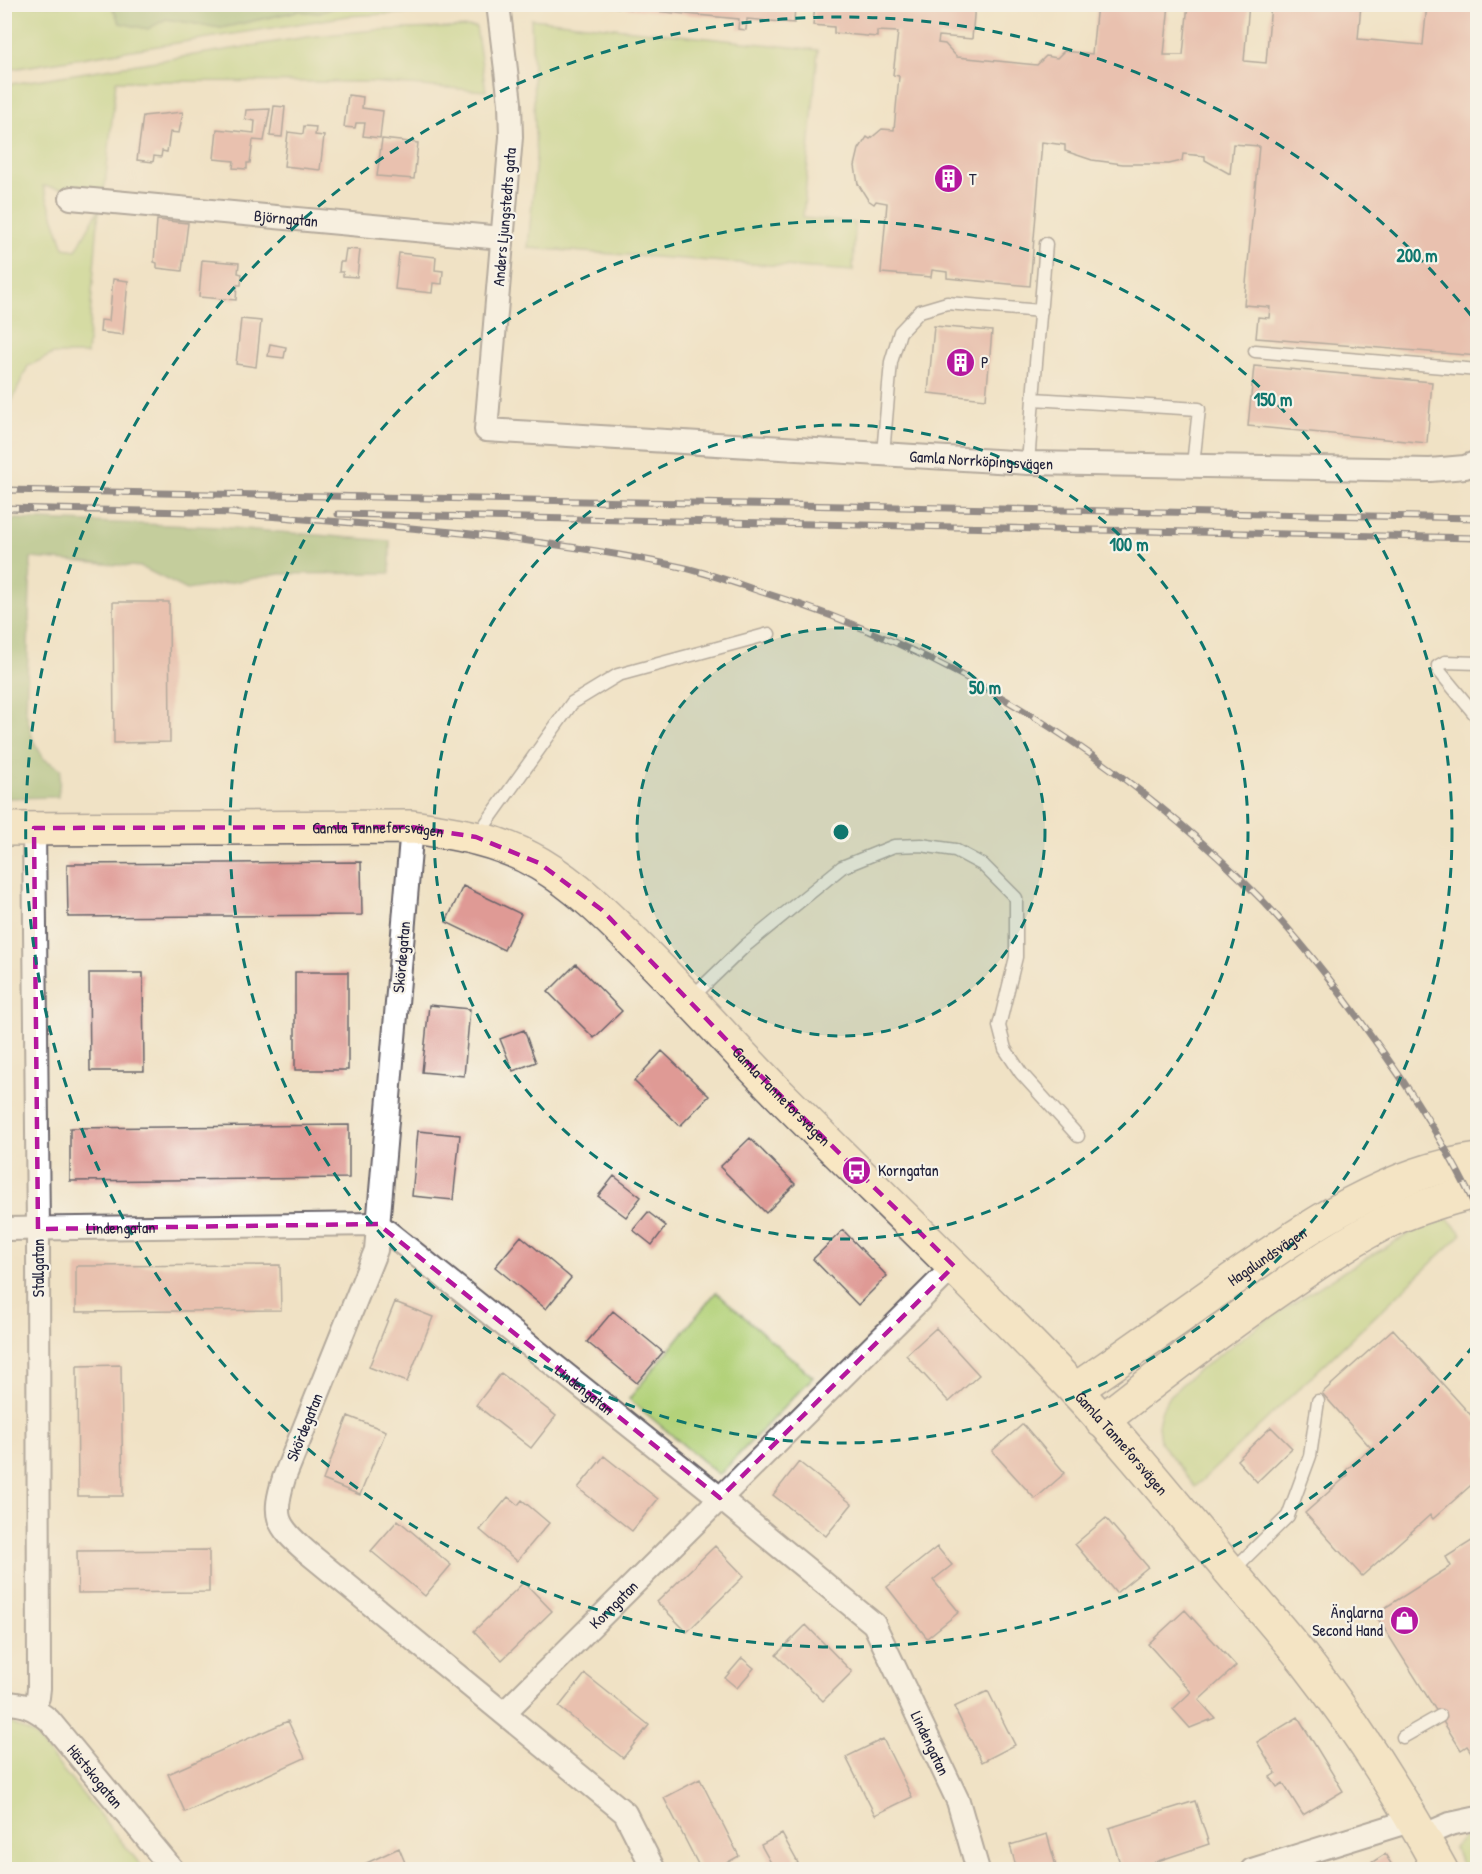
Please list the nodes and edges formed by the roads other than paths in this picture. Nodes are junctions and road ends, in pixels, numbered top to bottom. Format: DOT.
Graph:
graph roads {
  1 [pos="498,4"];
  2 [pos="71,198"];
  3 [pos="502,238"];
  4 [pos="1046,244"];
  5 [pos="1041,311"];
  6 [pos="1255,351"];
  7 [pos="1478,370"];
  8 [pos="1033,399"];
  9 [pos="486,430"];
  10 [pos="883,454"];
  11 [pos="1478,462"];
  12 [pos="1028,463"];
  13 [pos="1193,465"];
  14 [pos="770,634"];
  15 [pos="1478,663"];
  16 [pos="1478,718"];
  17 [pos="412,827"];
  18 [pos="19,829"];
  19 [pos="476,837"];
  20 [pos="690,998"];
  21 [pos="1078,1136"];
  22 [pos="1478,1160"];
  23 [pos="1478,1191"];
  24 [pos="378,1224"];
  25 [pos="4,1229"];
  26 [pos="38,1229"];
  27 [pos="954,1266"];
  28 [pos="1075,1390"];
  29 [pos="1318,1401"];
  30 [pos="1102,1420"];
  31 [pos="720,1498"];
  32 [pos="1231,1572"];
  33 [pos="4,1703"];
  34 [pos="33,1707"];
  35 [pos="504,1713"];
  36 [pos="1440,1716"];
  37 [pos="1403,1737"];
  38 [pos="1478,1818"];
  39 [pos="1418,1828"];
  40 [pos="173,1869"];
  41 [pos="654,1869"];
  42 [pos="978,1869"];
  43 [pos="1252,1869"];
  44 [pos="1441,1869"];
  1 -- 3 [label="street, Anders Ljungstedts gata"];
  2 -- 3 [label="street, Björngatan"];
  3 -- 9 [label="street, Anders Ljungstedts gata"];
  4 -- 5 [label="lane"];
  5 -- 8 [label="lane"];
  5 -- 10 [label="lane"];
  6 -- 7 [label="lane"];
  8 -- 12 [label="lane"];
  8 -- 13 [label="lane"];
  9 -- 10 [label="street, Gamla Norrköpingsvägen"];
  10 -- 12 [label="street, Gamla Norrköpingsvägen"];
  11 -- 13 [label="street, Gamla Norrköpingsvägen"];
  12 -- 13 [label="street, Gamla Norrköpingsvägen"];
  14 -- 19 [label="lane"];
  15 -- 16 [label="lane"];
  17 -- 18 [label="street, Gamla Tanneforsvägen"];
  17 -- 19 [label="street, Gamla Tanneforsvägen"];
  17 -- 24 [label="street, Skördegatan"];
  18 -- 26 [label="street, Stallgatan"];
  19 -- 20 [label="street, Gamla Tanneforsvägen"];
  20 -- 21 [label="lane"];
  20 -- 27 [label="street, Gamla Tanneforsvägen"];
  22 -- 28 [label="street, Hagalundsvägen"];
  23 -- 30 [label="street, Hagalundsvägen"];
  24 -- 26 [label="street, Lindengatan"];
  24 -- 31 [label="street, Lindengatan"];
  24 -- 35 [label="street, Skördegatan"];
  25 -- 26 [label="street, Lindengatan"];
  26 -- 34 [label="street, Stallgatan"];
  27 -- 28 [label="street, Gamla Tanneforsvägen"];
  27 -- 31 [label="street, Korngatan"];
  28 -- 30 [label="street, Gamla Tanneforsvägen"];
  29 -- 32 [label="lane"];
  30 -- 32 [label="street, Gamla Tanneforsvägen"];
  31 -- 35 [label="street, Korngatan"];
  31 -- 42 [label="street, Lindengatan"];
  32 -- 39 [label="street, Gamla Tanneforsvägen"];
  33 -- 34 [label="street"];
  34 -- 40 [label="street, Hästskogatan"];
  35 -- 41 [label="street, Skördegatan"];
  36 -- 37 [label="lane"];
  38 -- 39 [label="street"];
  39 -- 43 [label="street"];
  39 -- 44 [label="street, Gamla Tanneforsvägen"];
}
